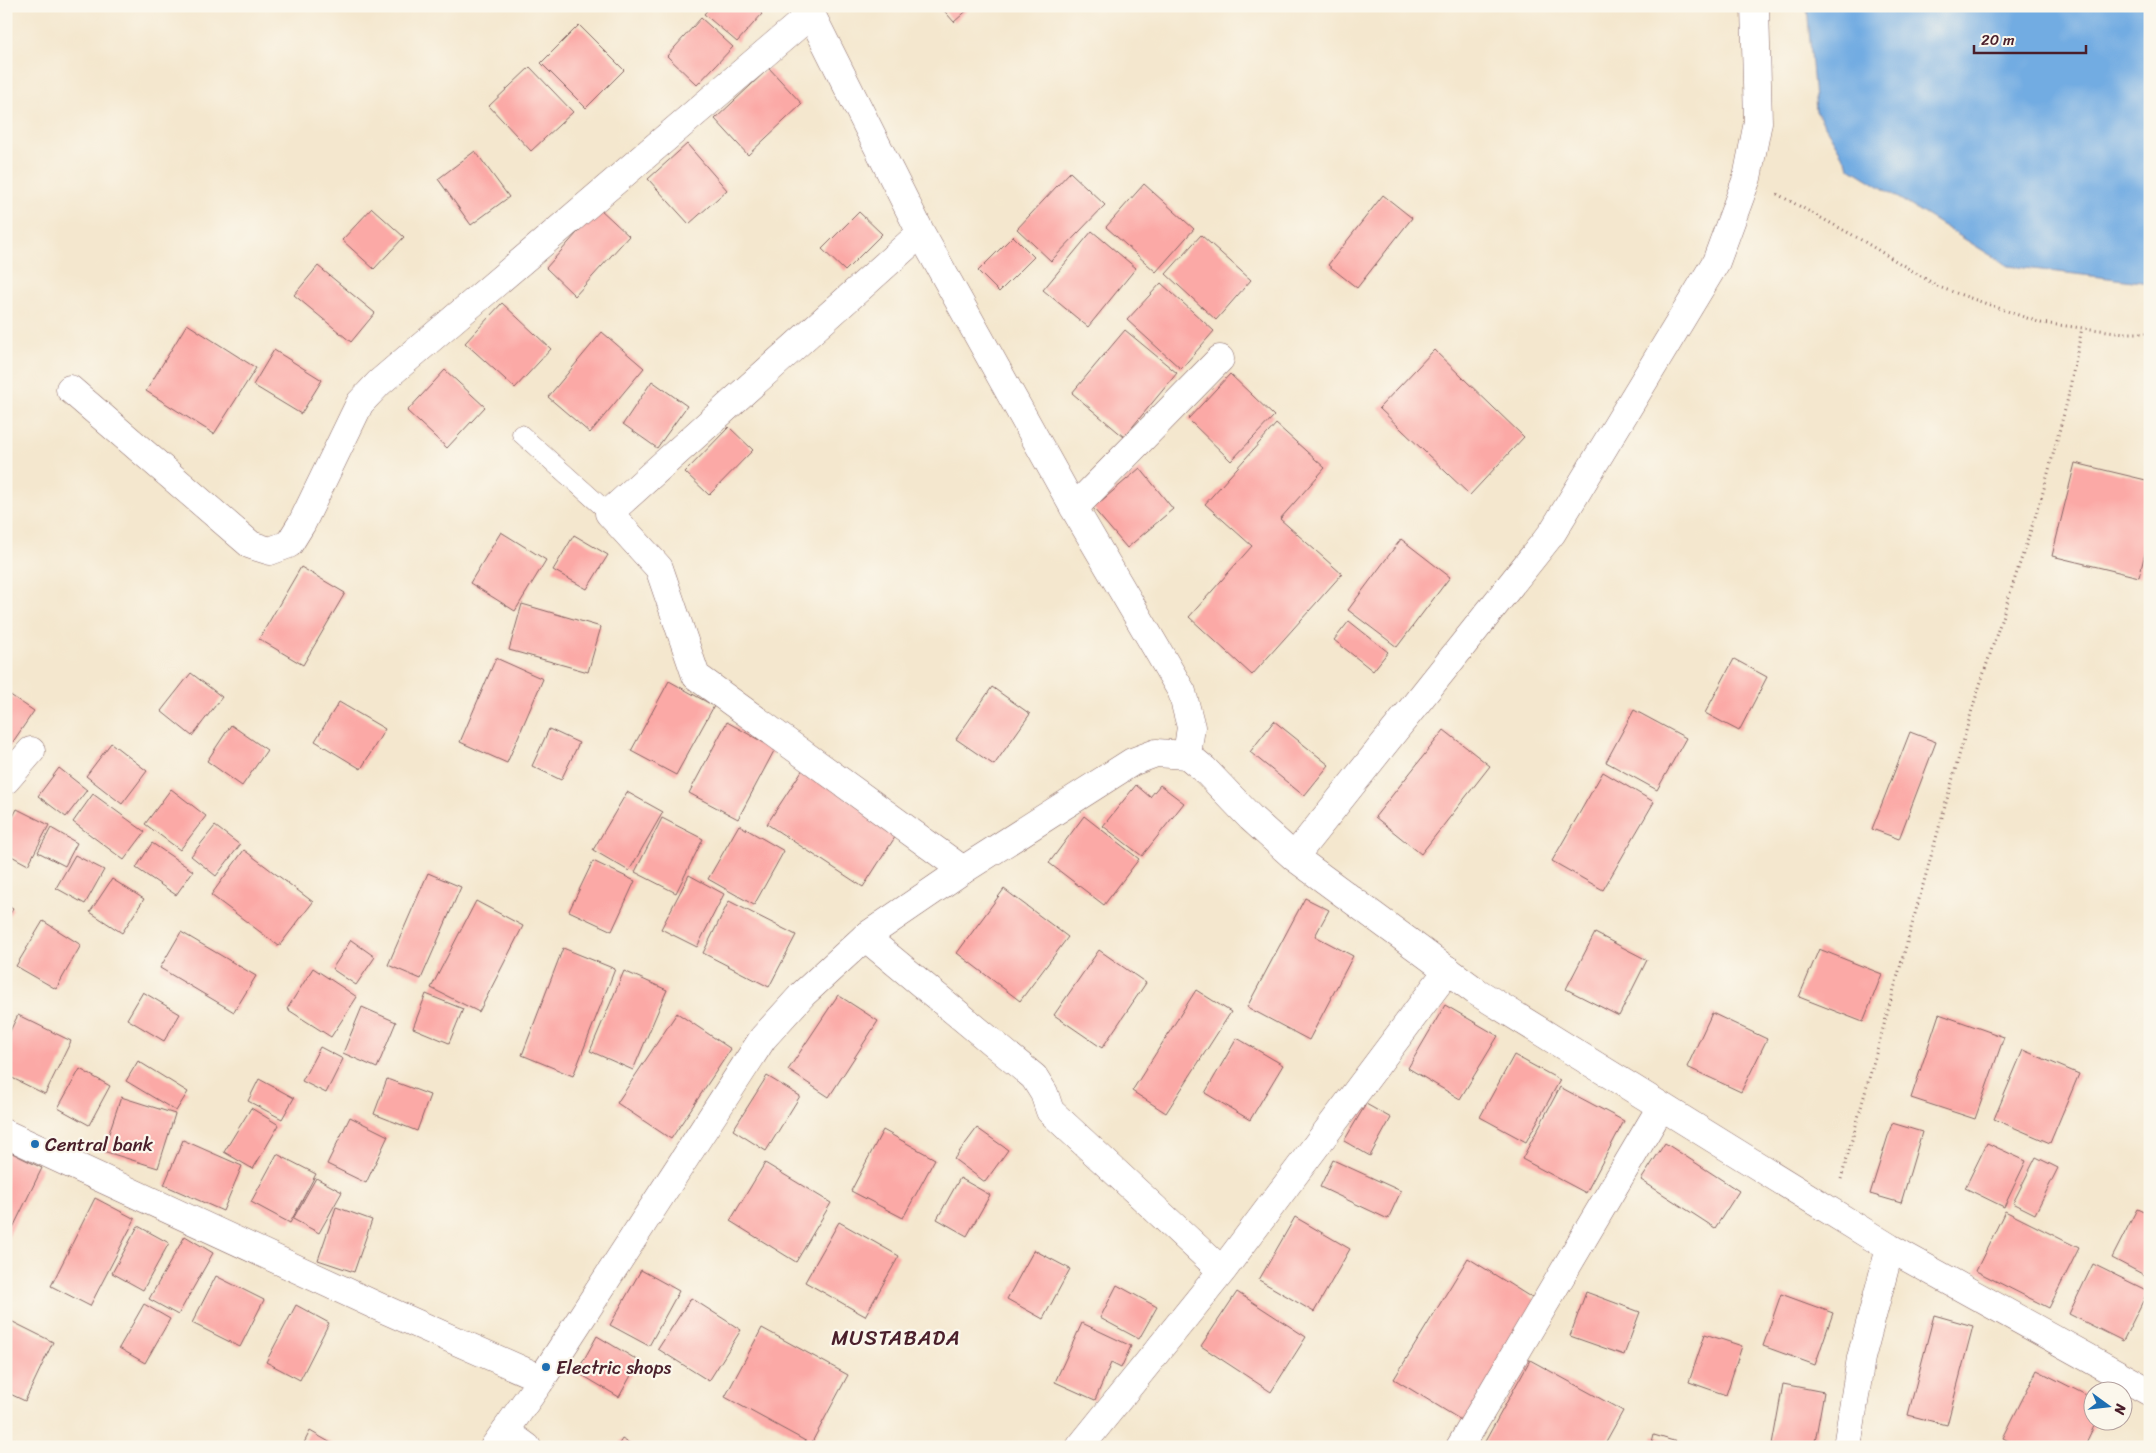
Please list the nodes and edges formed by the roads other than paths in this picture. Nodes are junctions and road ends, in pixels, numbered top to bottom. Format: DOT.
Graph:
graph roads {
  1 [pos="1754,6"];
  2 [pos="809,10"];
  3 [pos="921,233"];
  4 [pos="1220,359"];
  5 [pos="70,390"];
  6 [pos="521,434"];
  7 [pos="1074,508"];
  8 [pos="609,514"];
  9 [pos="31,751"];
  10 [pos="1187,755"];
  11 [pos="6,780"];
  12 [pos="1294,857"];
  13 [pos="963,870"];
  14 [pos="865,937"];
  15 [pos="1448,970"];
  16 [pos="1661,1107"];
  17 [pos="6,1134"];
  18 [pos="1890,1248"];
  19 [pos="1222,1271"];
  20 [pos="542,1378"];
  21 [pos="2150,1392"];
  22 [pos="500,1439"];
  23 [pos="527,1447"];
  24 [pos="1080,1447"];
  25 [pos="1460,1447"];
  26 [pos="1847,1447"];
  1 -- 12 [label="street"];
  2 -- 3 [label="street"];
  2 -- 5 [label="street"];
  3 -- 7 [label="street"];
  3 -- 8 [label="street"];
  4 -- 7 [label="street"];
  6 -- 8 [label="lane"];
  7 -- 10 [label="street"];
  8 -- 13 [label="street"];
  9 -- 11 [label="street"];
  10 -- 12 [label="street"];
  10 -- 13 [label="street"];
  12 -- 15 [label="street"];
  13 -- 14 [label="street"];
  14 -- 19 [label="street"];
  14 -- 20 [label="street"];
  15 -- 16 [label="street"];
  15 -- 19 [label="street"];
  16 -- 18 [label="street"];
  16 -- 25 [label="street"];
  17 -- 20 [label="street"];
  18 -- 21 [label="street"];
  18 -- 26 [label="street"];
  19 -- 24 [label="street"];
  20 -- 22 [label="street"];
  22 -- 23 [label="street"];
}
